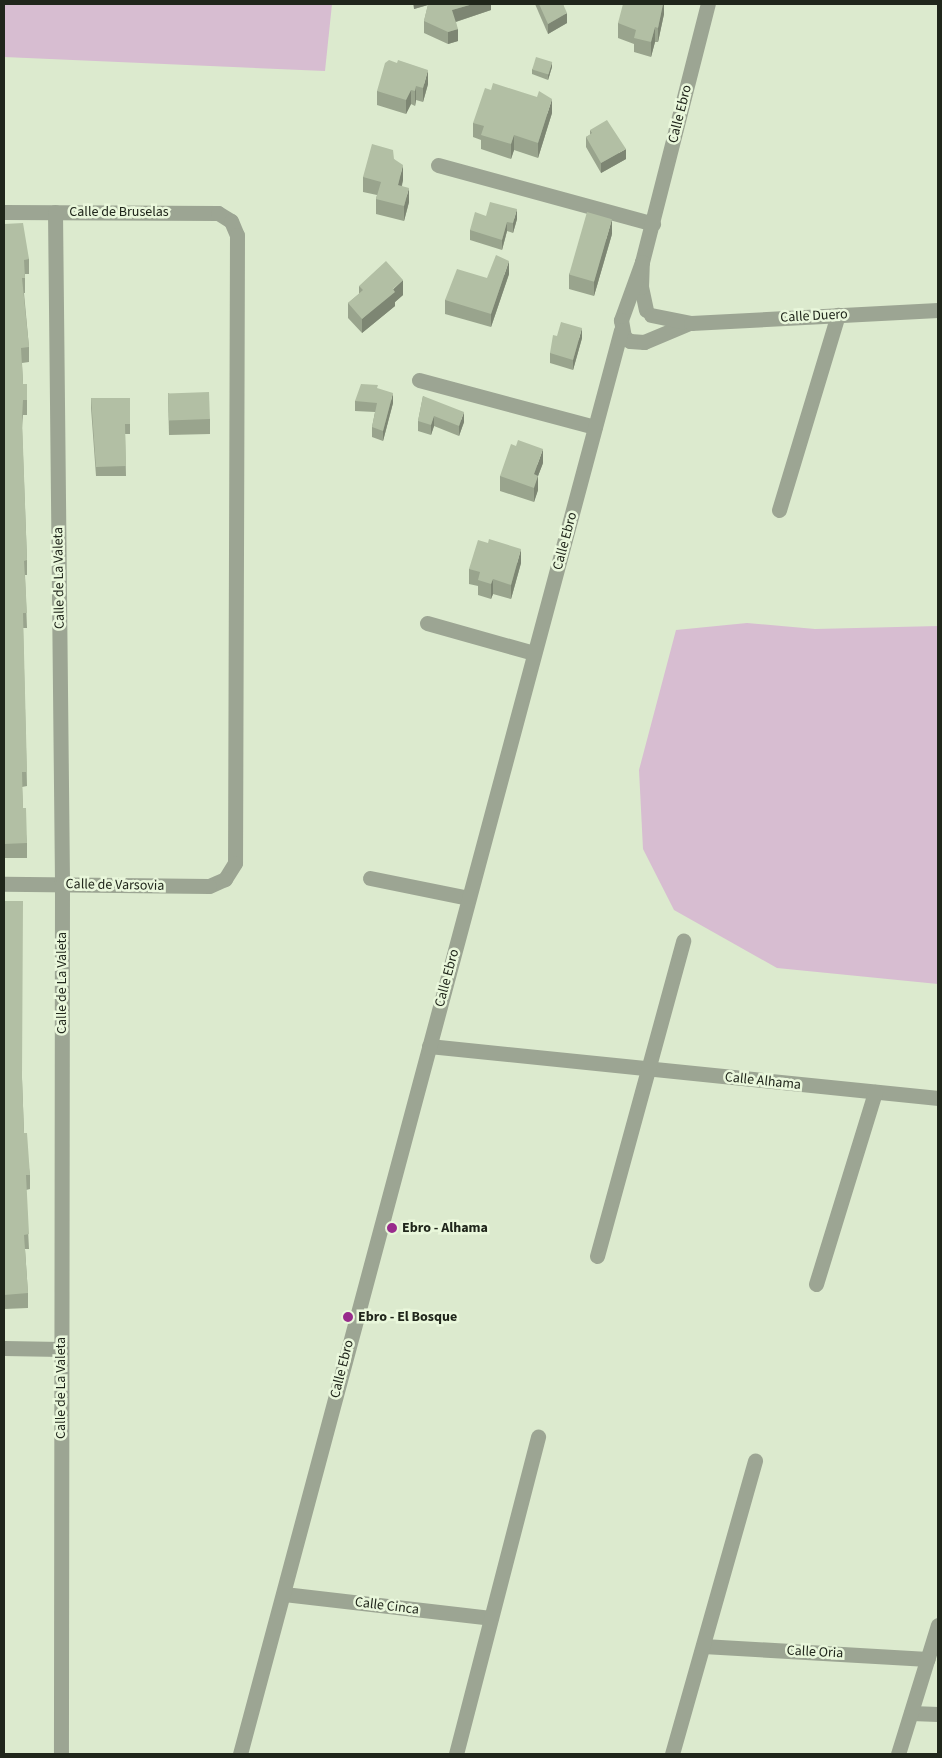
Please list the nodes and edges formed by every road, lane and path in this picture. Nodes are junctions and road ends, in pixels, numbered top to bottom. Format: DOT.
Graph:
graph roads {
  1 [pos="708,4"];
  2 [pos="438,165"];
  3 [pos="4,212"];
  4 [pos="55,212"];
  5 [pos="653,224"];
  6 [pos="642,262"];
  7 [pos="938,310"];
  8 [pos="649,312"];
  9 [pos="624,315"];
  10 [pos="838,315"];
  11 [pos="690,323"];
  12 [pos="621,330"];
  13 [pos="643,340"];
  14 [pos="610,379"];
  15 [pos="419,380"];
  16 [pos="595,427"];
  17 [pos="779,510"];
  18 [pos="427,623"];
  19 [pos="534,653"];
  20 [pos="370,878"];
  21 [pos="225,879"];
  22 [pos="4,884"];
  23 [pos="62,885"];
  24 [pos="468,898"];
  25 [pos="683,941"];
  26 [pos="429,1046"];
  27 [pos="650,1070"];
  28 [pos="875,1092"];
  29 [pos="938,1098"];
  30 [pos="597,1256"];
  31 [pos="816,1284"];
  32 [pos="4,1348"];
  33 [pos="61,1348"];
  34 [pos="538,1436"];
  35 [pos="755,1461"];
  36 [pos="284,1594"];
  37 [pos="491,1618"];
  38 [pos="938,1625"];
  39 [pos="703,1646"];
  40 [pos="928,1659"];
  41 [pos="911,1713"];
  42 [pos="938,1714"];
  43 [pos="61,1754"];
  44 [pos="240,1754"];
  45 [pos="456,1754"];
  46 [pos="672,1754"];
  47 [pos="898,1754"];
  1 -- 5 [label="street, Calle Ebro"];
  2 -- 5 [label="street"];
  3 -- 4 [label="street, Calle de Bruselas"];
  4 -- 21 [label="street, Calle de Bruselas"];
  4 -- 23 [label="street, Calle de La Valeta"];
  5 -- 6 [label="street, Calle Ebro"];
  6 -- 8 [label="street, Calle Ebro"];
  6 -- 9 [label="street, Calle Ebro"];
  7 -- 10 [label="street, Calle Duero"];
  8 -- 9 [label="street"];
  8 -- 11 [label="street, Calle Duero"];
  8 -- 13 [label="street"];
  9 -- 12 [label="street"];
  10 -- 11 [label="street, Calle Duero"];
  10 -- 17 [label="street"];
  11 -- 13 [label="street, Calle Duero"];
  12 -- 13 [label="street"];
  12 -- 14 [label="street, Calle Ebro"];
  13 -- 14 [label="street, Calle Ebro"];
  14 -- 16 [label="street, Calle Ebro"];
  15 -- 16 [label="street"];
  16 -- 19 [label="street, Calle Ebro"];
  18 -- 19 [label="street"];
  19 -- 24 [label="street, Calle Ebro"];
  20 -- 24 [label="street"];
  21 -- 23 [label="street, Calle de Varsovia"];
  22 -- 23 [label="street, Calle de Varsovia"];
  23 -- 33 [label="street, Calle de La Valeta"];
  24 -- 26 [label="street, Calle Ebro"];
  25 -- 27 [label="street"];
  26 -- 27 [label="street, Calle Alhama"];
  26 -- 36 [label="street, Calle Ebro"];
  27 -- 28 [label="street, Calle Alhama"];
  27 -- 30 [label="street"];
  28 -- 29 [label="street, Calle Alhama"];
  28 -- 31 [label="street"];
  32 -- 33 [label="street"];
  33 -- 43 [label="street, Calle de La Valeta"];
  34 -- 37 [label="street"];
  35 -- 39 [label="street"];
  36 -- 37 [label="street, Calle Cinca"];
  36 -- 44 [label="street, Calle Ebro"];
  37 -- 45 [label="street"];
  38 -- 40 [label="street"];
  39 -- 40 [label="street, Calle Oria"];
  39 -- 46 [label="street"];
  40 -- 41 [label="street"];
  41 -- 42 [label="street"];
  41 -- 47 [label="street"];
}
